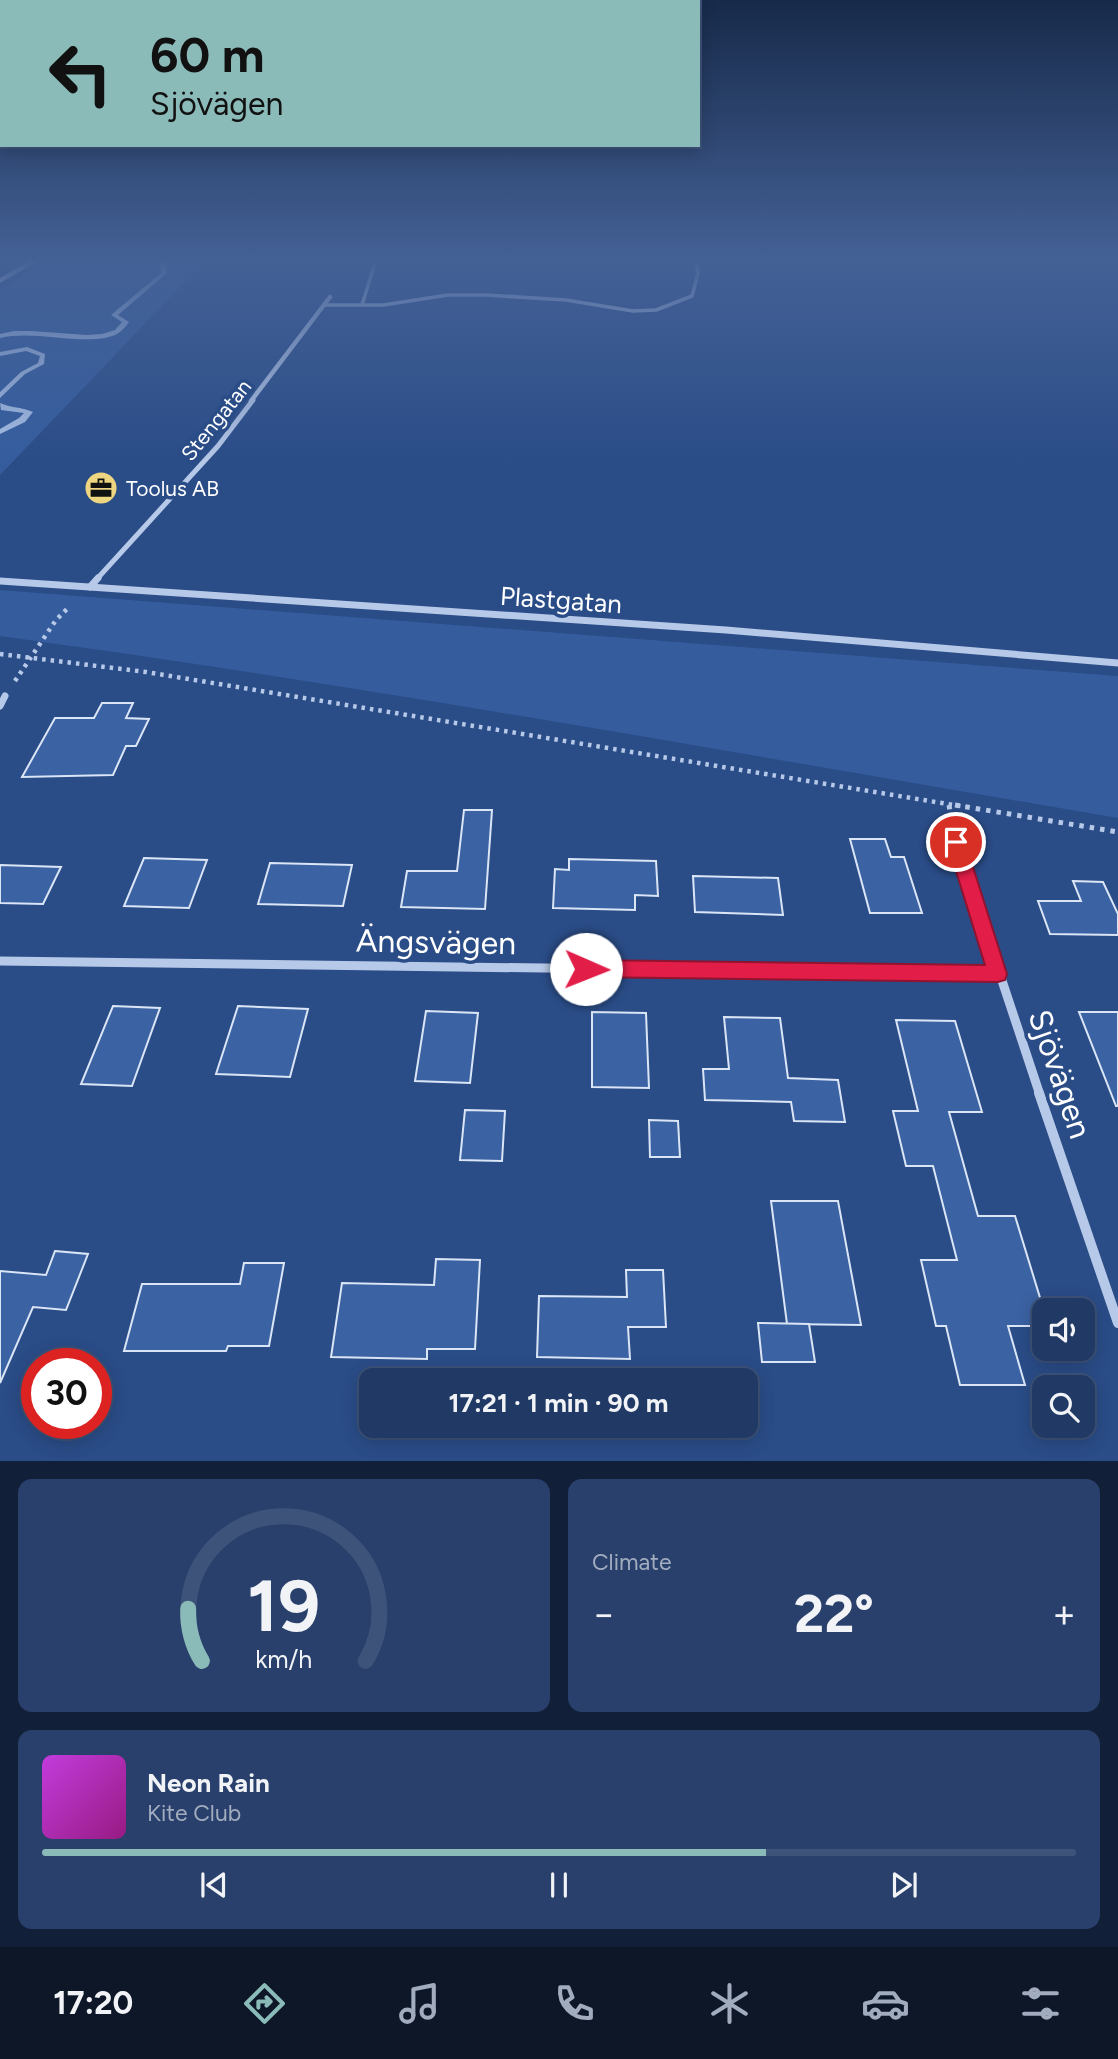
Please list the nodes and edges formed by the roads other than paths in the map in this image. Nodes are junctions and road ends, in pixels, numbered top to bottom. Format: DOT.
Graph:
graph roads {
  1 [pos="307,328"];
  2 [pos="0,581"];
  3 [pos="90,587"];
  4 [pos="1118,663"];
  5 [pos="5,696"];
  6 [pos="0,706"];
  7 [pos="956,842"];
  8 [pos="0,961"];
  9 [pos="998,974"];
  10 [pos="1118,1324"];
  1 -- 3 [label="street, Stengatan"];
  2 -- 3 [label="street, Plastgatan"];
  3 -- 4 [label="street, Plastgatan"];
  5 -- 6 [label="street"];
  7 -- 9 [label="street, Sjövägen"];
  8 -- 9 [label="street, Ängsvägen"];
  9 -- 10 [label="street, Sjövägen"];
}
